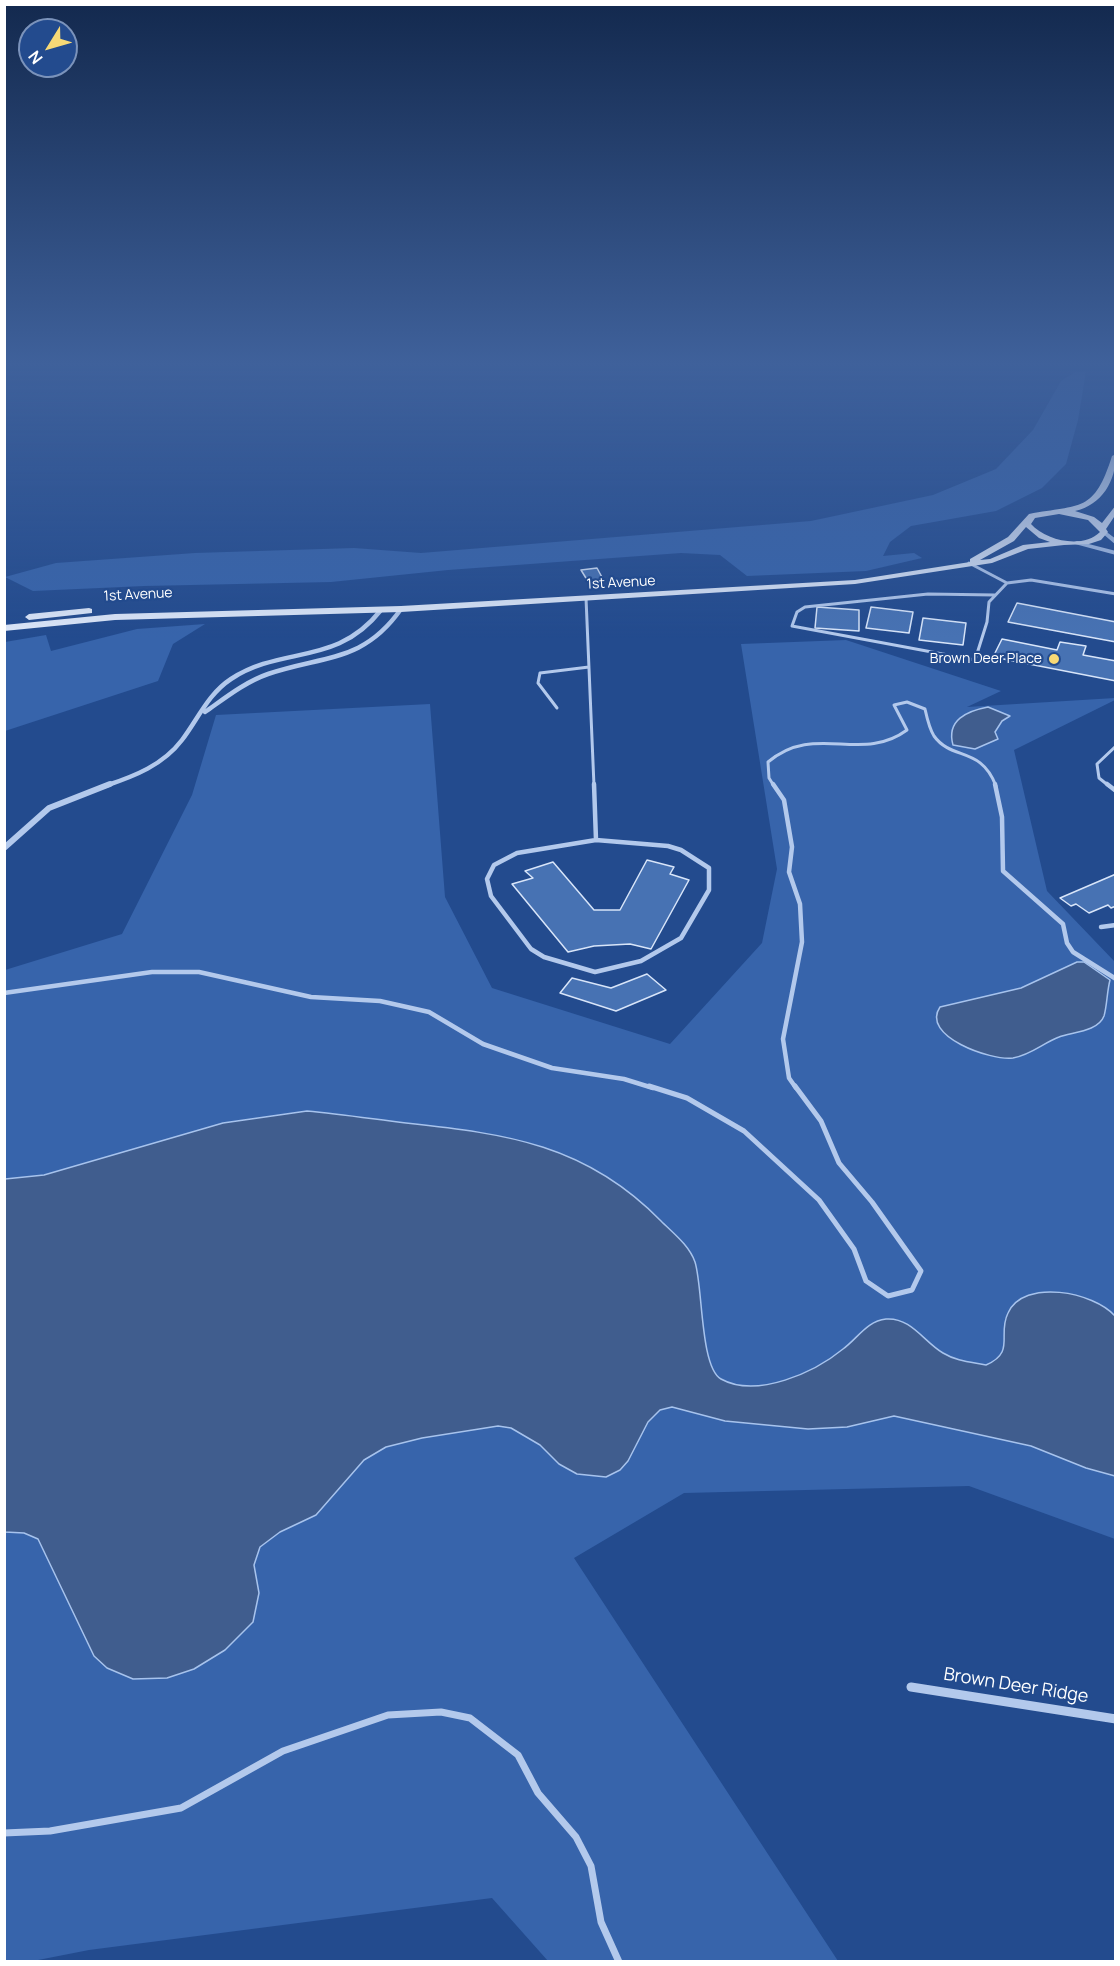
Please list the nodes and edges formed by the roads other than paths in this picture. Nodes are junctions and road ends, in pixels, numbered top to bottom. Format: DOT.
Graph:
graph roads {
  1 [pos="1116,456"];
  2 [pos="1116,507"];
  3 [pos="1059,512"];
  4 [pos="1028,520"];
  5 [pos="1104,530"];
  6 [pos="1066,542"];
  7 [pos="1077,543"];
  8 [pos="1116,543"];
  9 [pos="1116,553"];
  10 [pos="969,563"];
  11 [pos="1007,583"];
  12 [pos="1116,594"];
  13 [pos="995,595"];
  14 [pos="586,598"];
  15 [pos="401,609"];
  16 [pos="273,610"];
  17 [pos="381,610"];
  18 [pos="4,620"];
  19 [pos="4,628"];
  20 [pos="589,667"];
  21 [pos="557,708"];
  22 [pos="202,714"];
  23 [pos="1116,746"];
  24 [pos="1116,791"];
  25 [pos="596,840"];
  26 [pos="4,848"];
  27 [pos="1116,925"];
  28 [pos="1101,927"];
  29 [pos="1116,979"];
  30 [pos="4,993"];
  31 [pos="911,1687"];
  32 [pos="1116,1719"];
  33 [pos="4,1833"];
  34 [pos="619,1962"];
  1 -- 3 [label="main road"];
  2 -- 5 [label="main road"];
  3 -- 4 [label="main road"];
  3 -- 5 [label="main road"];
  4 -- 6 [label="main road"];
  4 -- 10 [label="main road, 1st Avenue"];
  5 -- 7 [label="main road"];
  5 -- 8 [label="street"];
  6 -- 7 [label="main road"];
  6 -- 10 [label="main road, 1st Avenue"];
  7 -- 9 [label="street"];
  10 -- 11 [label="lane"];
  10 -- 14 [label="main road, 1st Avenue"];
  11 -- 12 [label="lane"];
  11 -- 13 [label="lane"];
  13 -- 13 [label="lane"];
  14 -- 15 [label="main road, 1st Avenue"];
  14 -- 20 [label="lane"];
  15 -- 17 [label="main road, 1st Avenue"];
  15 -- 22 [label="street"];
  16 -- 17 [label="main road, 1st Avenue"];
  16 -- 18 [label="main road, 1st Avenue"];
  16 -- 19 [label="main road, 1st Avenue"];
  17 -- 22 [label="street"];
  20 -- 21 [label="lane"];
  20 -- 25 [label="lane"];
  22 -- 26 [label="street"];
  23 -- 24 [label="lane"];
  25 -- 25 [label="lane"];
  27 -- 28 [label="lane"];
  29 -- 30 [label="lane"];
  31 -- 32 [label="street, Brown Deer Ridge"];
  33 -- 34 [label="lane"];
}
